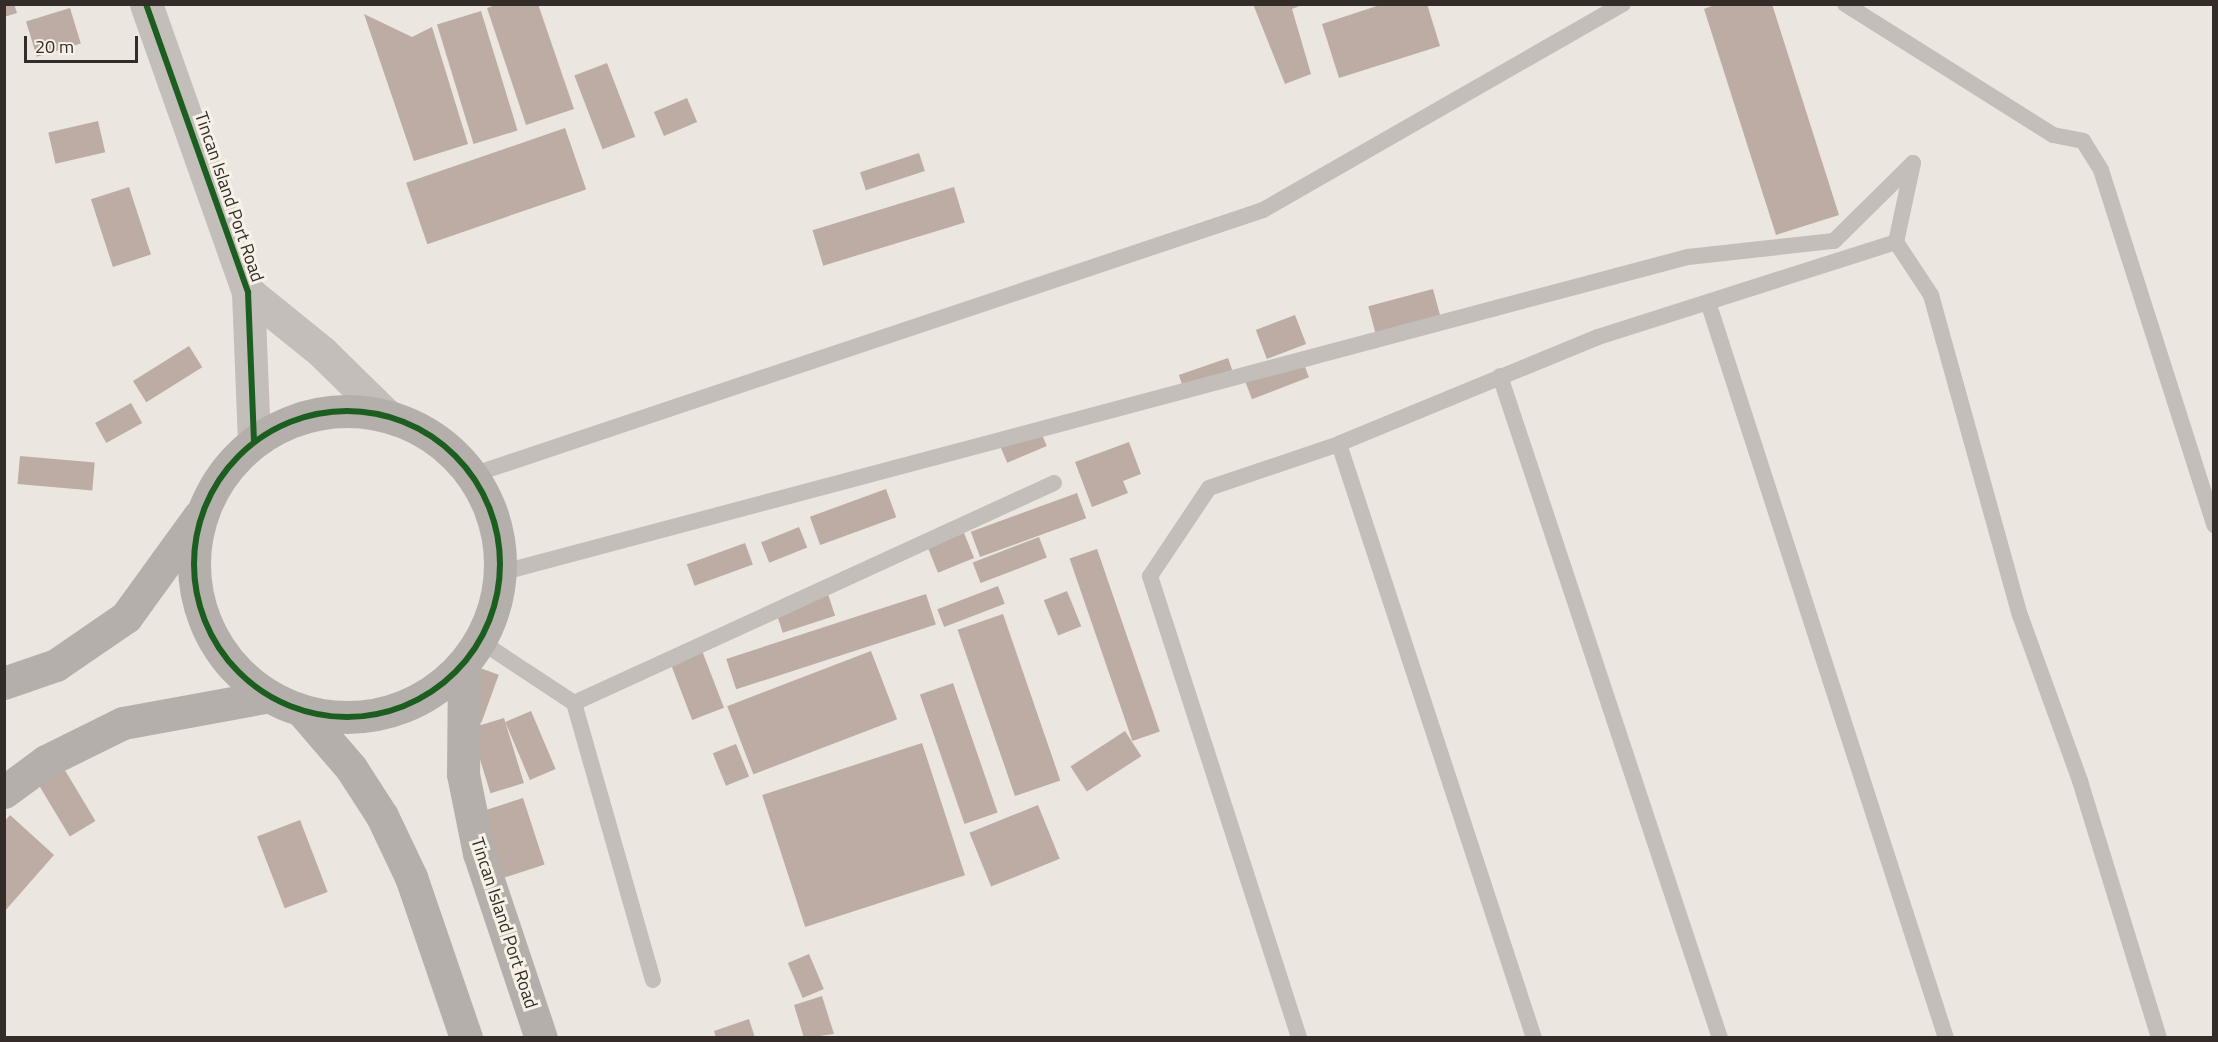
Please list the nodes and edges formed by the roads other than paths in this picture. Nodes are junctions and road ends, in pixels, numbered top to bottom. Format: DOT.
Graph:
graph roads {
  1 [pos="146,4"];
  2 [pos="1623,4"];
  3 [pos="1845,4"];
  4 [pos="1896,242"];
  5 [pos="248,292"];
  6 [pos="1708,302"];
  7 [pos="1500,376"];
  8 [pos="386,415"];
  9 [pos="254,441"];
  10 [pos="1338,444"];
  11 [pos="472,475"];
  12 [pos="1054,483"];
  13 [pos="203,510"];
  14 [pos="2214,525"];
  15 [pos="500,573"];
  16 [pos="472,653"];
  17 [pos="4,683"];
  18 [pos="270,696"];
  19 [pos="574,703"];
  20 [pos="302,711"];
  21 [pos="4,792"];
  22 [pos="653,980"];
  23 [pos="466,1038"];
  24 [pos="542,1038"];
  25 [pos="1299,1038"];
  26 [pos="1534,1038"];
  27 [pos="1720,1038"];
  28 [pos="1946,1038"];
  29 [pos="2159,1038"];
  1 -- 5 [label="street, Tincan Island Port Road"];
  2 -- 11 [label="lane"];
  3 -- 14 [label="lane"];
  4 -- 6 [label="lane"];
  4 -- 15 [label="lane"];
  4 -- 29 [label="lane"];
  5 -- 8 [label="street, Tincan Island Port Road"];
  5 -- 9 [label="street, Tincan Island Port Road"];
  6 -- 7 [label="lane"];
  6 -- 28 [label="lane"];
  7 -- 10 [label="lane"];
  7 -- 27 [label="lane"];
  8 -- 9 [label="street"];
  8 -- 11 [label="street"];
  9 -- 13 [label="street"];
  10 -- 25 [label="lane"];
  10 -- 26 [label="lane"];
  11 -- 15 [label="street"];
  12 -- 19 [label="lane"];
  13 -- 17 [label="street"];
  13 -- 18 [label="street"];
  15 -- 16 [label="street, Tincan Island Port Road"];
  16 -- 19 [label="lane"];
  16 -- 20 [label="street"];
  16 -- 24 [label="street, Tincan Island Port Road"];
  18 -- 20 [label="street"];
  18 -- 21 [label="street"];
  19 -- 22 [label="lane"];
  20 -- 23 [label="street"];
}
